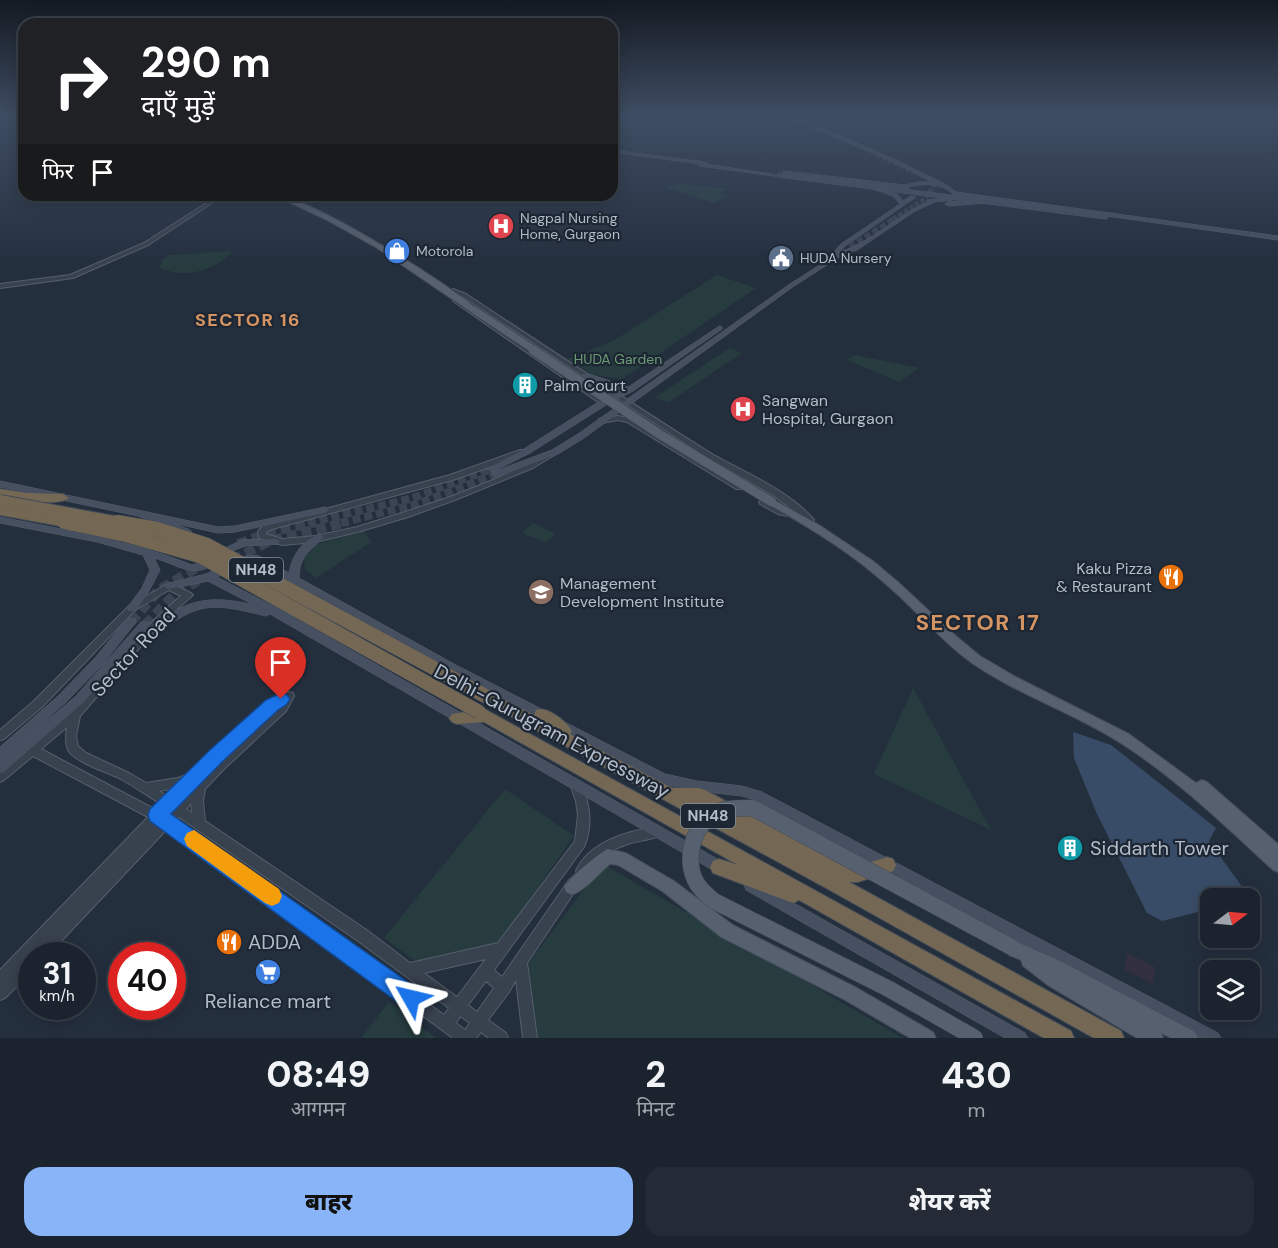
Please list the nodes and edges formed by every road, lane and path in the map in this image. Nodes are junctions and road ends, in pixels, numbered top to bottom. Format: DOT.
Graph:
graph roads {
  1 [pos="712,165"];
  2 [pos="714,165"];
  3 [pos="714,165"];
  4 [pos="901,165"];
  5 [pos="777,173"];
  6 [pos="922,175"];
  7 [pos="923,183"];
  8 [pos="888,185"];
  9 [pos="940,185"];
  10 [pos="875,188"];
  11 [pos="905,190"];
  12 [pos="956,193"];
  13 [pos="975,196"];
  14 [pos="913,197"];
  15 [pos="951,199"];
  16 [pos="213,201"];
  17 [pos="219,201"];
  18 [pos="290,201"];
  19 [pos="299,201"];
  20 [pos="933,201"];
  21 [pos="984,202"];
  22 [pos="903,204"];
  23 [pos="913,210"];
  24 [pos="1111,216"];
  25 [pos="1278,239"];
  26 [pos="146,244"];
  27 [pos="844,249"];
  28 [pos="402,257"];
  29 [pos="0,286"];
  30 [pos="451,292"];
  31 [pos="586,376"];
  32 [pos="599,385"];
  33 [pos="630,388"];
  34 [pos="585,390"];
  35 [pos="616,396"];
  36 [pos="627,402"];
  37 [pos="603,403"];
  38 [pos="590,411"];
  39 [pos="647,415"];
  40 [pos="602,421"];
  41 [pos="633,423"];
  42 [pos="581,436"];
  43 [pos="527,451"];
  44 [pos="555,452"];
  45 [pos="0,484"];
  46 [pos="0,493"];
  47 [pos="63,498"];
  48 [pos="0,500"];
  49 [pos="774,501"];
  50 [pos="0,510"];
  51 [pos="326,510"];
  52 [pos="793,514"];
  53 [pos="142,515"];
  54 [pos="0,520"];
  55 [pos="810,520"];
  56 [pos="319,537"];
  57 [pos="275,542"];
  58 [pos="228,550"];
  59 [pos="147,553"];
  60 [pos="209,577"];
  61 [pos="294,580"];
  62 [pos="169,586"];
  63 [pos="132,608"];
  64 [pos="282,616"];
  65 [pos="130,622"];
  66 [pos="147,629"];
  67 [pos="75,714"];
  68 [pos="483,714"];
  69 [pos="541,714"];
  70 [pos="457,718"];
  71 [pos="504,726"];
  72 [pos="0,736"];
  73 [pos="503,744"];
  74 [pos="32,750"];
  75 [pos="0,754"];
  76 [pos="598,756"];
  77 [pos="0,768"];
  78 [pos="0,777"];
  79 [pos="198,781"];
  80 [pos="577,787"];
  81 [pos="145,788"];
  82 [pos="669,795"];
  83 [pos="174,807"];
  84 [pos="162,818"];
  85 [pos="199,824"];
  86 [pos="656,832"];
  87 [pos="1278,854"];
  88 [pos="887,865"];
  89 [pos="1278,865"];
  90 [pos="719,867"];
  91 [pos="572,887"];
  92 [pos="831,908"];
  93 [pos="50,942"];
  94 [pos="501,949"];
  95 [pos="1015,949"];
  96 [pos="520,963"];
  97 [pos="408,970"];
  98 [pos="485,971"];
  99 [pos="18,975"];
  100 [pos="0,980"];
  101 [pos="504,987"];
  102 [pos="0,993"];
  103 [pos="459,1007"];
  104 [pos="480,1022"];
  105 [pos="446,1024"];
  106 [pos="466,1038"];
  107 [pos="501,1038"];
  108 [pos="530,1038"];
  109 [pos="927,1038"];
  110 [pos="975,1038"];
  111 [pos="1020,1038"];
  112 [pos="1064,1038"];
  113 [pos="1114,1038"];
  114 [pos="1154,1038"];
  115 [pos="1189,1038"];
  116 [pos="1213,1038"];
  1 -- 10 [label="main road"];
  2 -- 5 [label="main road"];
  3 -- 5 [label="main road"];
  4 -- 6 [label="main road"];
  5 -- 8 [label="main road"];
  5 -- 24 [label="main road, bridge"];
  6 -- 7 [label="main road"];
  6 -- 8 [label="main road"];
  6 -- 9 [label="main road"];
  6 -- 13 [label="main road"];
  7 -- 9 [label="main road"];
  7 -- 11 [label="main road"];
  8 -- 11 [label="main road"];
  9 -- 12 [label="main road"];
  10 -- 11 [label="main road"];
  10 -- 22 [label="main road"];
  11 -- 14 [label="main road"];
  12 -- 13 [label="main road"];
  12 -- 15 [label="main road"];
  13 -- 24 [label="main road"];
  14 -- 20 [label="main road"];
  14 -- 22 [label="main road"];
  15 -- 20 [label="main road"];
  15 -- 21 [label="main road"];
  16 -- 26 [label="street"];
  17 -- 26 [label="street"];
  18 -- 28 [label="main road"];
  19 -- 28 [label="main road"];
  20 -- 23 [label="main road"];
  21 -- 23 [label="main road"];
  21 -- 24 [label="main road"];
  22 -- 27 [label="main road"];
  23 -- 27 [label="main road"];
  24 -- 25 [label="main road"];
  26 -- 29 [label="street"];
  27 -- 33 [label="main road"];
  27 -- 36 [label="main road"];
  28 -- 30 [label="main road"];
  30 -- 31 [label="street"];
  30 -- 34 [label="street"];
  30 -- 49 [label="main road, bridge"];
  31 -- 32 [label="street"];
  31 -- 33 [label="main road"];
  32 -- 34 [label="street"];
  32 -- 35 [label="street"];
  33 -- 35 [label="main road"];
  34 -- 37 [label="street"];
  35 -- 36 [label="street"];
  35 -- 37 [label="main road"];
  36 -- 39 [label="street"];
  36 -- 40 [label="main road"];
  37 -- 38 [label="main road"];
  38 -- 42 [label="main road"];
  38 -- 43 [label="main road"];
  39 -- 41 [label="street"];
  39 -- 55 [label="street"];
  40 -- 41 [label="street"];
  40 -- 42 [label="main road"];
  41 -- 52 [label="street"];
  42 -- 44 [label="main road"];
  43 -- 44 [label="main road"];
  43 -- 51 [label="street"];
  44 -- 56 [label="street"];
  45 -- 47 [label="main road"];
  46 -- 47 [label="highway"];
  47 -- 53 [label="main road"];
  48 -- 76 [label="highway, Delhi-Gurugram Expressway / NH48, bridge"];
  49 -- 52 [label="main road"];
  49 -- 55 [label="main road"];
  50 -- 68 [label="highway, Delhi-Gurugram Expressway / NH48, bridge"];
  51 -- 53 [label="main road"];
  51 -- 57 [label="street"];
  52 -- 89 [label="main road"];
  53 -- 58 [label="main road"];
  54 -- 59 [label="main road"];
  55 -- 87 [label="main road"];
  56 -- 57 [label="street"];
  56 -- 61 [label="main road"];
  57 -- 58 [label="main road"];
  58 -- 59 [label="main road"];
  59 -- 63 [label="main road"];
  60 -- 61 [label="main road"];
  60 -- 62 [label="main road"];
  60 -- 64 [label="main road"];
  61 -- 69 [label="main road"];
  62 -- 63 [label="street, Sector Road"];
  62 -- 66 [label="street, Sector Road"];
  63 -- 72 [label="street, Sector Road"];
  64 -- 66 [label="main road"];
  64 -- 70 [label="main road"];
  65 -- 75 [label="main road"];
  66 -- 67 [label="street, Sector Road"];
  66 -- 77 [label="main road"];
  67 -- 74 [label="street, Sector Road"];
  67 -- 81 [label="street"];
  68 -- 70 [label="highway"];
  68 -- 71 [label="highway, Delhi-Gurugram Expressway / NH48"];
  69 -- 76 [label="highway"];
  69 -- 88 [label="main road"];
  70 -- 73 [label="main road"];
  71 -- 73 [label="main road"];
  71 -- 92 [label="highway, Delhi-Gurugram Expressway / NH48"];
  73 -- 80 [label="main road"];
  74 -- 78 [label="street, Sector Road"];
  74 -- 84 [label="street"];
  76 -- 82 [label="highway, Delhi-Gurugram Expressway / NH48"];
  79 -- 79 [label="street"];
  79 -- 81 [label="street"];
  79 -- 83 [label="street"];
  79 -- 85 [label="street"];
  80 -- 86 [label="main road"];
  80 -- 94 [label="street"];
  81 -- 83 [label="street"];
  82 -- 88 [label="highway"];
  82 -- 113 [label="highway, Delhi-Gurugram Expressway / NH48"];
  83 -- 84 [label="street"];
  83 -- 85 [label="street"];
  84 -- 93 [label="street"];
  84 -- 100 [label="street"];
  84 -- 105 [label="street"];
  85 -- 97 [label="street"];
  86 -- 90 [label="main road"];
  86 -- 91 [label="street"];
  88 -- 116 [label="main road"];
  90 -- 92 [label="highway"];
  90 -- 111 [label="main road"];
  91 -- 96 [label="street"];
  91 -- 109 [label="main road"];
  92 -- 112 [label="highway, Delhi-Gurugram Expressway / NH48"];
  94 -- 97 [label="street"];
  94 -- 98 [label="street"];
  95 -- 110 [label="main road, bridge"];
  95 -- 114 [label="main road"];
  95 -- 115 [label="main road"];
  96 -- 101 [label="street"];
  96 -- 108 [label="street"];
  97 -- 103 [label="street"];
  98 -- 101 [label="street"];
  98 -- 103 [label="street"];
  99 -- 102 [label="street"];
  101 -- 104 [label="street"];
  103 -- 104 [label="street"];
  103 -- 105 [label="street"];
  104 -- 106 [label="street"];
  104 -- 107 [label="street"];
  105 -- 106 [label="street"];
}
